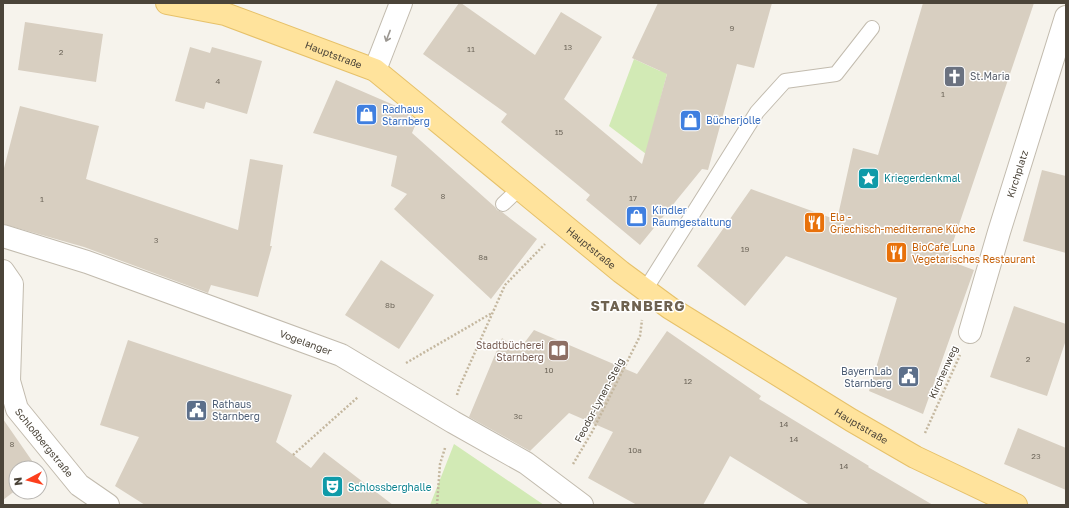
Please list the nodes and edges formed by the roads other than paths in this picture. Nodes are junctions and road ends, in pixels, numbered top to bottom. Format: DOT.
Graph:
graph roads {
  1 [pos="167,3"];
  2 [pos="401,3"];
  3 [pos="1066,17"];
  4 [pos="872,28"];
  5 [pos="375,70"];
  6 [pos="519,189"];
  7 [pos="504,204"];
  8 [pos="3,236"];
  9 [pos="3,271"];
  10 [pos="645,290"];
  11 [pos="970,332"];
  12 [pos="108,505"];
  13 [pos="582,505"];
  14 [pos="1016,505"];
  1 -- 5 [label="main road, Hauptstraße"];
  2 -- 5 [label="street, one-way"];
  3 -- 11 [label="street, Kirchplatz"];
  4 -- 10 [label="lane"];
  5 -- 6 [label="main road, Hauptstraße"];
  6 -- 7 [label="lane"];
  6 -- 10 [label="main road, Hauptstraße"];
  8 -- 13 [label="street, Vogelanger"];
  9 -- 12 [label="street, Schloßbergstraße"];
  10 -- 14 [label="main road, Hauptstraße"];
}
